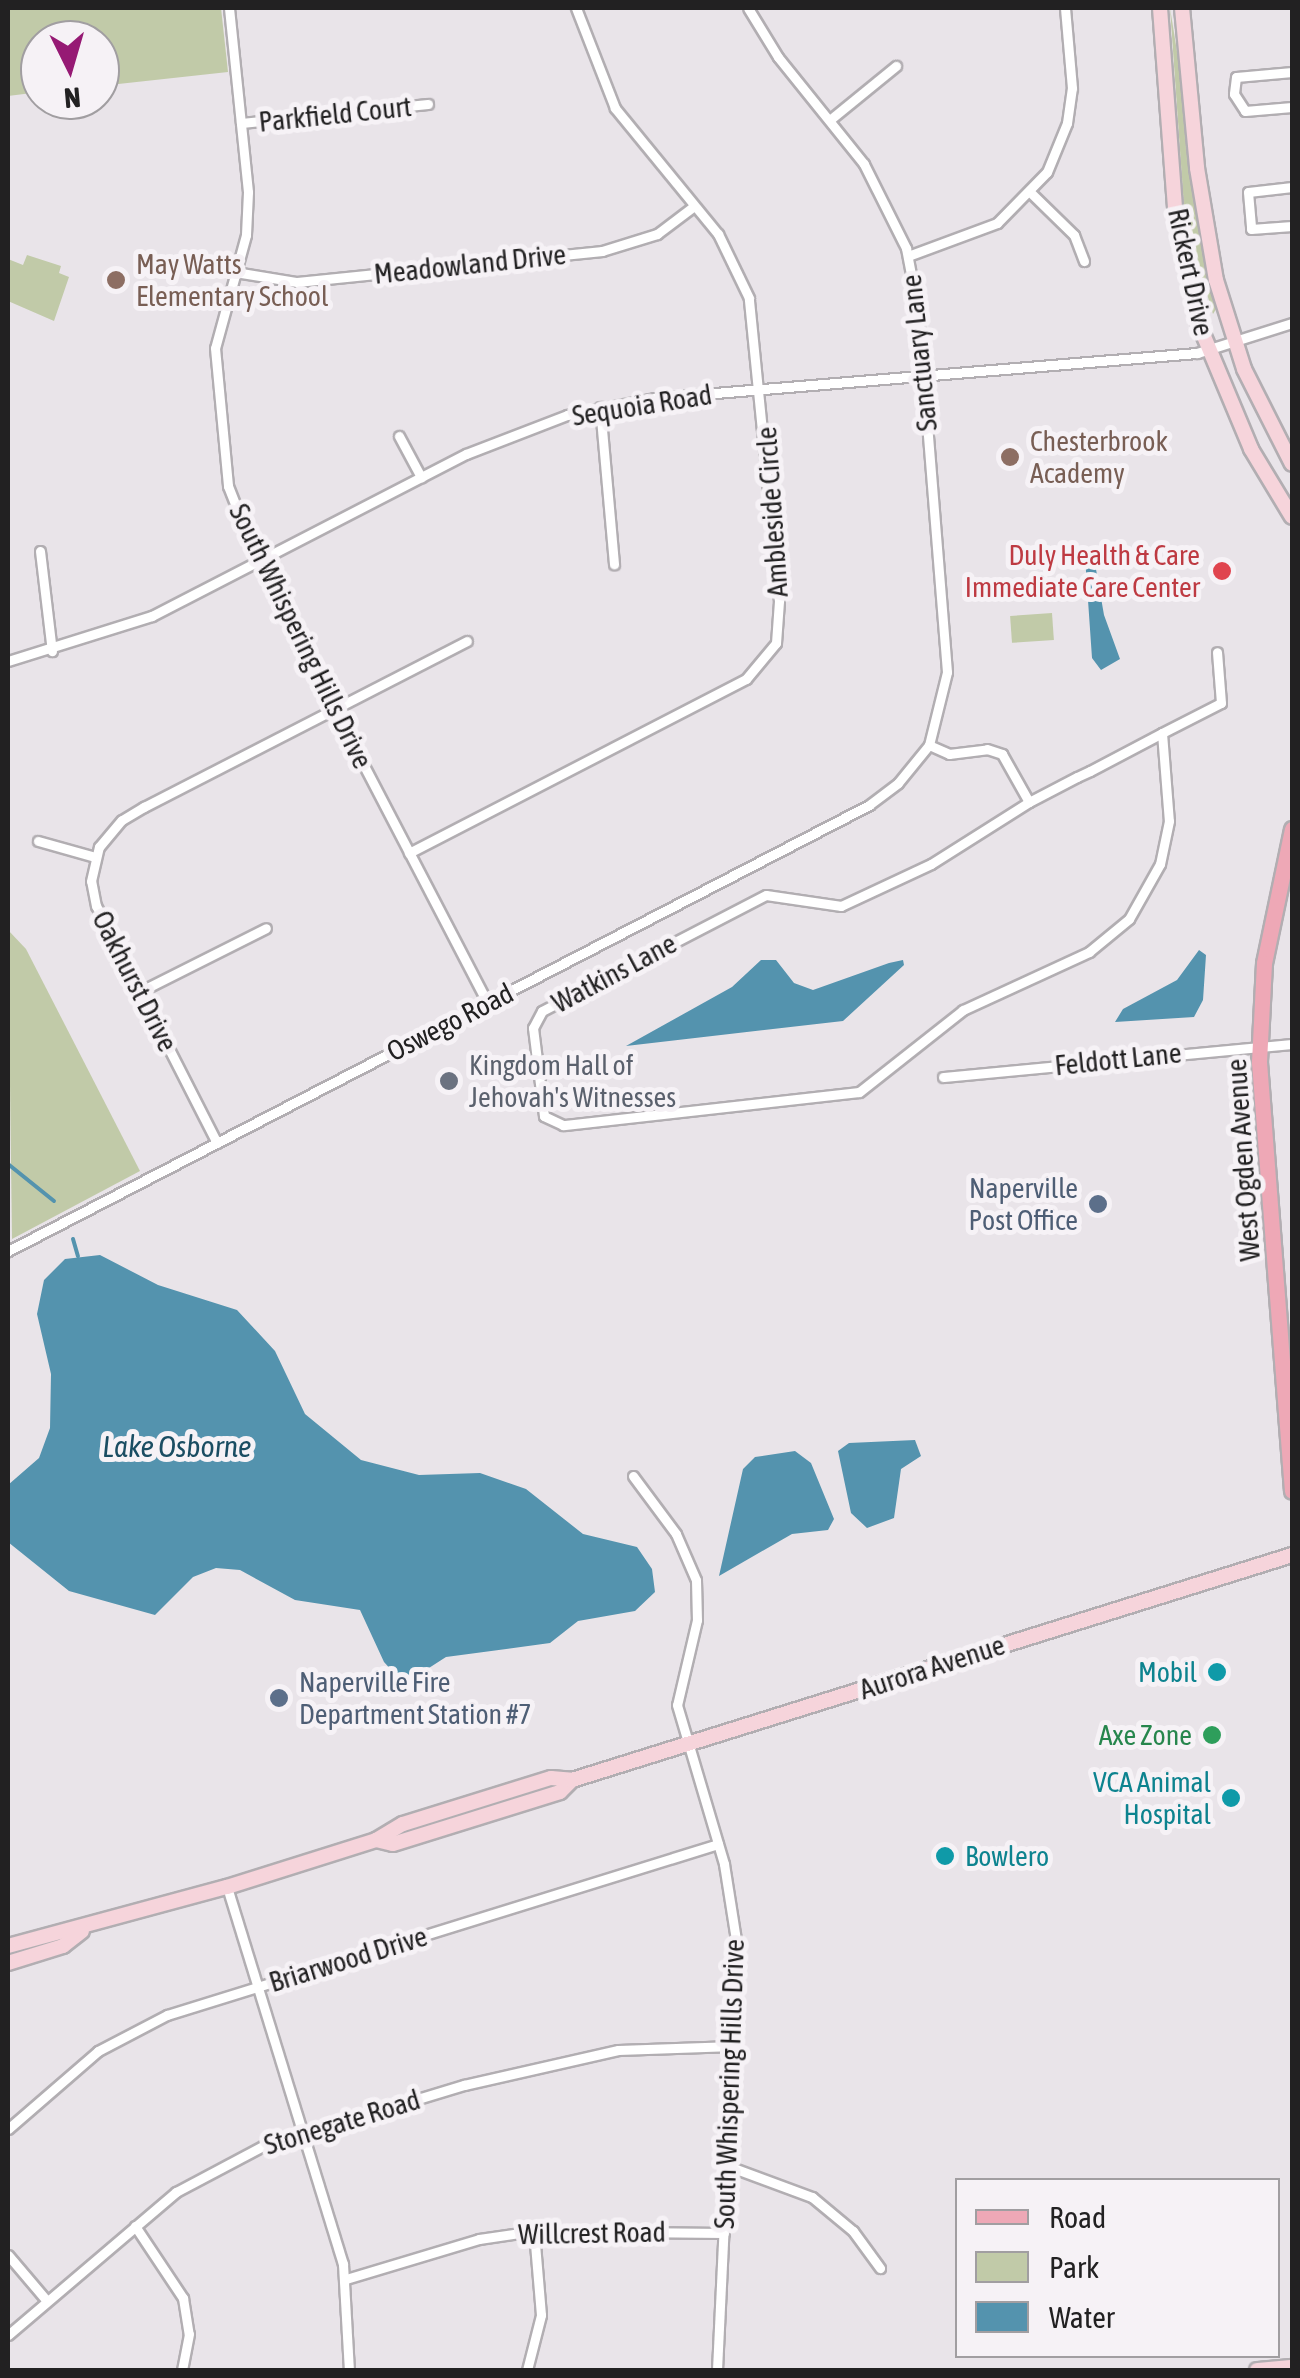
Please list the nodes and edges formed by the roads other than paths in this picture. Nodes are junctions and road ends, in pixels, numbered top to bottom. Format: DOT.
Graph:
graph roads {
  1 [pos="230,8"];
  2 [pos="576,8"];
  3 [pos="748,8"];
  4 [pos="1065,8"];
  5 [pos="1160,8"];
  6 [pos="1182,8"];
  7 [pos="896,66"];
  8 [pos="1292,72"];
  9 [pos="428,104"];
  10 [pos="1292,107"];
  11 [pos="831,120"];
  12 [pos="242,123"];
  13 [pos="1292,188"];
  14 [pos="1032,194"];
  15 [pos="694,206"];
  16 [pos="1292,226"];
  17 [pos="908,256"];
  18 [pos="1084,261"];
  19 [pos="235,272"];
  20 [pos="1292,322"];
  21 [pos="1234,343"];
  22 [pos="1209,352"];
  23 [pos="923,375"];
  24 [pos="762,389"];
  25 [pos="600,407"];
  26 [pos="400,436"];
  27 [pos="1292,464"];
  28 [pos="421,477"];
  29 [pos="1292,517"];
  30 [pos="40,551"];
  31 [pos="258,562"];
  32 [pos="614,564"];
  33 [pos="468,641"];
  34 [pos="52,651"];
  35 [pos="1217,652"];
  36 [pos="8,661"];
  37 [pos="336,709"];
  38 [pos="1162,734"];
  39 [pos="929,745"];
  40 [pos="1028,802"];
  41 [pos="1292,829"];
  42 [pos="38,841"];
  43 [pos="409,853"];
  44 [pos="95,857"];
  45 [pos="266,928"];
  46 [pos="139,992"];
  47 [pos="488,1003"];
  48 [pos="1292,1044"];
  49 [pos="1260,1045"];
  50 [pos="943,1077"];
  51 [pos="217,1143"];
  52 [pos="8,1250"];
  53 [pos="633,1476"];
  54 [pos="1292,1491"];
  55 [pos="1292,1555"];
  56 [pos="687,1745"];
  57 [pos="718,1844"];
  58 [pos="228,1887"];
  59 [pos="83,1931"];
  60 [pos="8,1946"];
  61 [pos="8,1963"];
  62 [pos="258,1987"];
  63 [pos="734,2046"];
  64 [pos="8,2129"];
  65 [pos="304,2133"];
  66 [pos="728,2166"];
  67 [pos="135,2226"];
  68 [pos="534,2230"];
  69 [pos="724,2233"];
  70 [pos="8,2254"];
  71 [pos="880,2268"];
  72 [pos="346,2279"];
  73 [pos="48,2301"];
  74 [pos="8,2334"];
  75 [pos="1292,2368"];
  76 [pos="182,2370"];
  77 [pos="348,2370"];
  78 [pos="527,2370"];
  79 [pos="717,2370"];
  80 [pos="1258,2370"];
  1 -- 12 [label="street, South Whispering Hills Drive"];
  2 -- 15 [label="street, Ambleside Circle"];
  3 -- 11 [label="street, Sanctuary Lane"];
  4 -- 14 [label="street"];
  5 -- 22 [label="main road, Rickert Drive"];
  6 -- 21 [label="main road, Rickert Drive"];
  7 -- 11 [label="street"];
  8 -- 10 [label="street"];
  9 -- 12 [label="street, Parkfield Court"];
  11 -- 17 [label="street, Sanctuary Lane"];
  12 -- 19 [label="street, South Whispering Hills Drive"];
  13 -- 16 [label="street"];
  14 -- 17 [label="street"];
  14 -- 18 [label="street"];
  15 -- 19 [label="street, Meadowland Drive"];
  15 -- 24 [label="street, Ambleside Circle"];
  17 -- 23 [label="street, Sanctuary Lane"];
  19 -- 31 [label="street, South Whispering Hills Drive"];
  20 -- 21 [label="street, Sequoia Road"];
  21 -- 22 [label="street, Sequoia Road"];
  21 -- 27 [label="main road, Rickert Drive"];
  22 -- 23 [label="street, Sequoia Road"];
  22 -- 29 [label="main road, Rickert Drive"];
  23 -- 24 [label="street, Sequoia Road"];
  23 -- 39 [label="street, Sanctuary Lane"];
  24 -- 25 [label="street, Sequoia Road"];
  24 -- 43 [label="street, Ambleside Circle"];
  25 -- 28 [label="street, Sequoia Road"];
  25 -- 32 [label="street"];
  26 -- 28 [label="street"];
  28 -- 31 [label="street, Sequoia Road"];
  30 -- 34 [label="street"];
  31 -- 34 [label="street, Sequoia Road"];
  31 -- 37 [label="street, South Whispering Hills Drive"];
  33 -- 37 [label="street"];
  34 -- 36 [label="street, Sequoia Road"];
  35 -- 38 [label="street, Watkins Lane"];
  37 -- 43 [label="street, South Whispering Hills Drive"];
  37 -- 44 [label="street"];
  38 -- 40 [label="street, Watkins Lane"];
  38 -- 40 [label="street, Watkins Lane"];
  39 -- 40 [label="street"];
  39 -- 47 [label="street, Oswego Road"];
  41 -- 49 [label="main road, West Ogden Avenue"];
  42 -- 44 [label="street"];
  43 -- 47 [label="street, South Whispering Hills Drive"];
  44 -- 46 [label="street, Oakhurst Drive"];
  45 -- 46 [label="street"];
  46 -- 51 [label="street, Oakhurst Drive"];
  47 -- 51 [label="street, Oswego Road"];
  48 -- 49 [label="street, Feldott Lane"];
  49 -- 50 [label="street, Feldott Lane"];
  49 -- 54 [label="main road, West Ogden Avenue"];
  51 -- 52 [label="street, Oswego Road"];
  53 -- 56 [label="street, South Whispering Hills Drive"];
  55 -- 56 [label="main road, Aurora Avenue"];
  56 -- 57 [label="street, South Whispering Hills Drive"];
  56 -- 58 [label="main road, Aurora Avenue"];
  57 -- 62 [label="street, Briarwood Drive"];
  57 -- 63 [label="street, South Whispering Hills Drive"];
  58 -- 59 [label="main road, Aurora Avenue"];
  58 -- 62 [label="street"];
  59 -- 60 [label="main road, Aurora Avenue"];
  59 -- 61 [label="main road, Aurora Avenue"];
  62 -- 64 [label="street, Briarwood Drive"];
  62 -- 65 [label="street"];
  63 -- 65 [label="street, Stonegate Road"];
  63 -- 66 [label="street, South Whispering Hills Drive"];
  65 -- 67 [label="street, Stonegate Road"];
  65 -- 72 [label="street"];
  66 -- 69 [label="street, South Whispering Hills Drive"];
  66 -- 71 [label="street"];
  67 -- 73 [label="street, Stonegate Road"];
  67 -- 76 [label="street"];
  68 -- 69 [label="street, Willcrest Road"];
  68 -- 72 [label="street, Willcrest Road"];
  68 -- 78 [label="street"];
  69 -- 79 [label="street, South Whispering Hills Drive"];
  70 -- 73 [label="street"];
  72 -- 77 [label="street"];
  73 -- 74 [label="street, Stonegate Road"];
  75 -- 80 [label="main road"];
}
